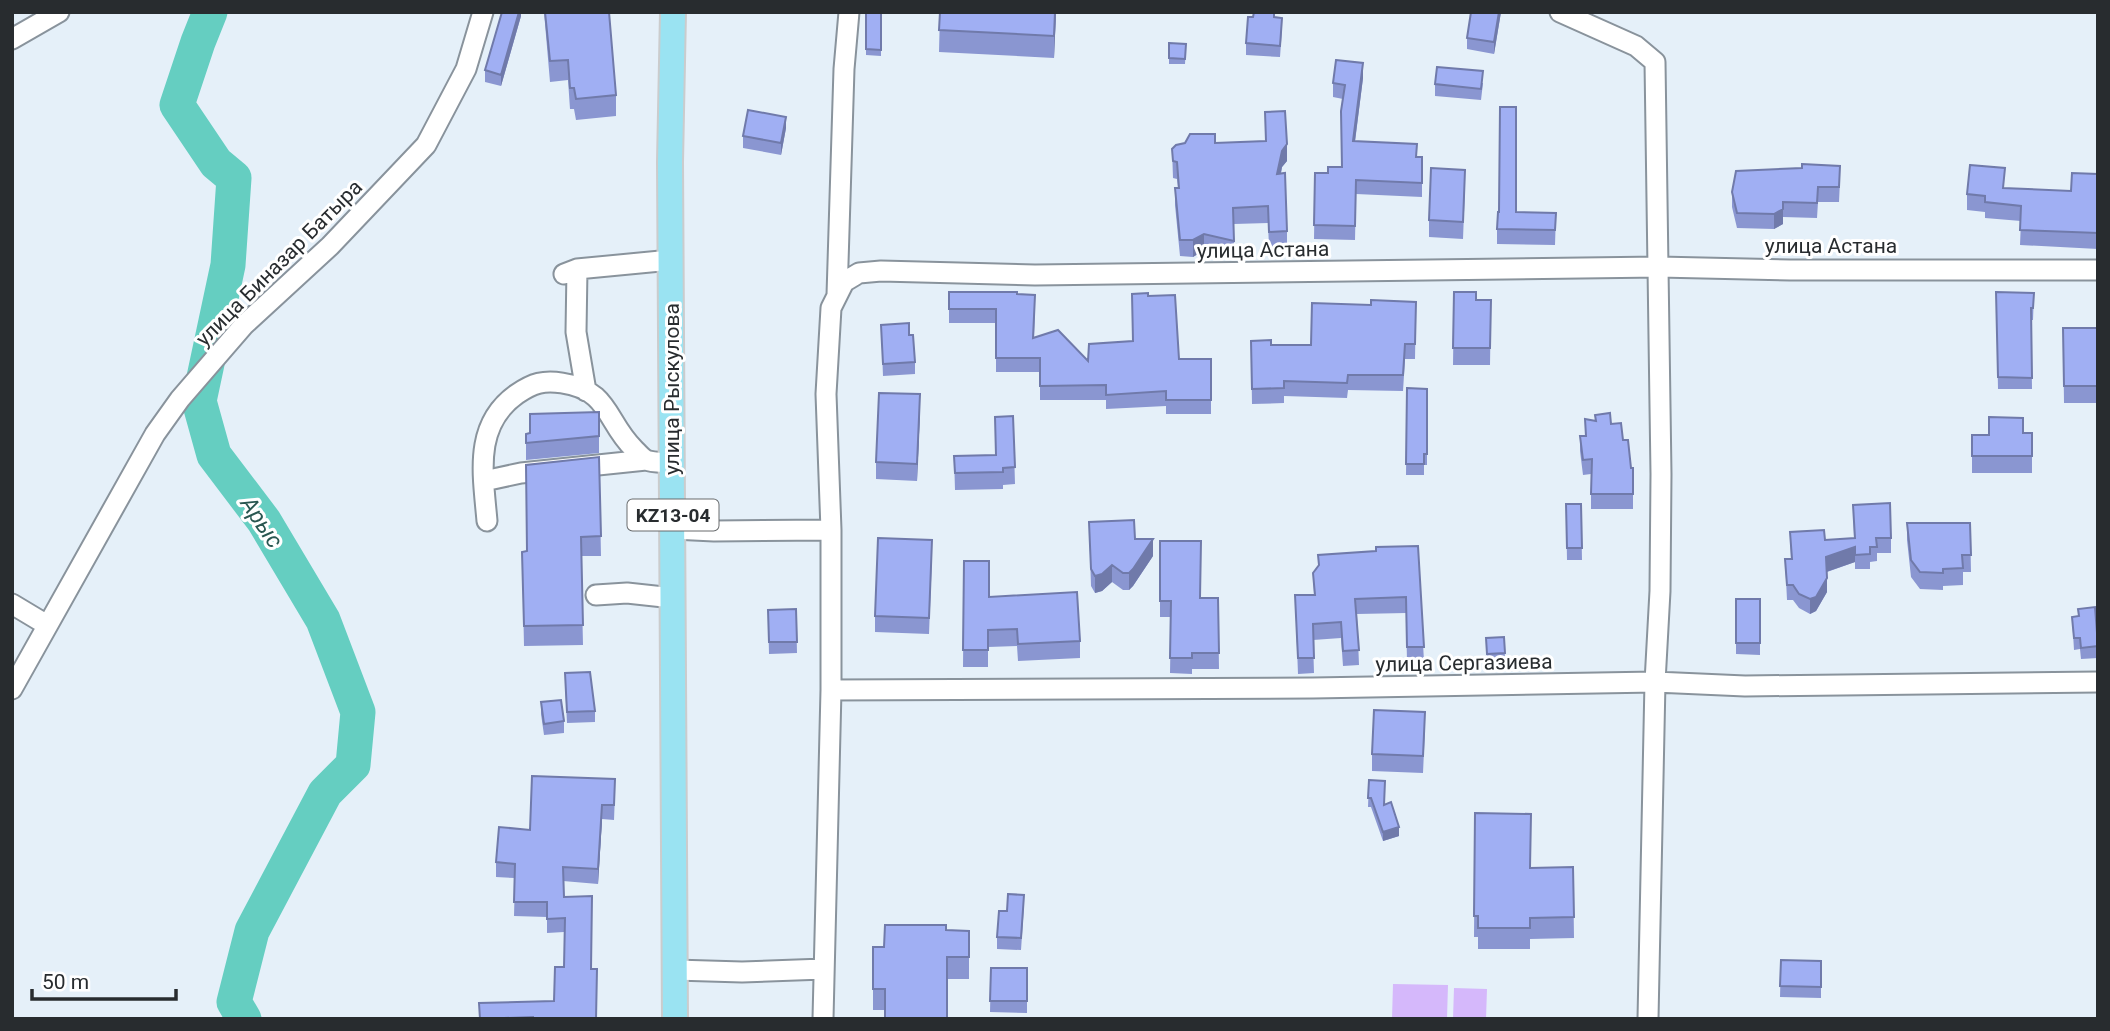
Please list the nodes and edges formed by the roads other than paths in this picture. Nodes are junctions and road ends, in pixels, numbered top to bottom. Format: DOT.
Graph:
graph roads {
  1 [pos="30,12"];
  2 [pos="59,12"];
  3 [pos="483,12"];
  4 [pos="673,12"];
  5 [pos="849,12"];
  6 [pos="1560,12"];
  7 [pos="12,32"];
  8 [pos="12,39"];
  9 [pos="671,260"];
  10 [pos="1659,267"];
  11 [pos="2098,270"];
  12 [pos="837,296"];
  13 [pos="586,391"];
  14 [pos="646,460"];
  15 [pos="672,463"];
  16 [pos="484,481"];
  17 [pos="487,521"];
  18 [pos="673,528"];
  19 [pos="831,530"];
  20 [pos="596,595"];
  21 [pos="673,598"];
  22 [pos="12,604"];
  23 [pos="47,625"];
  24 [pos="1655,682"];
  25 [pos="2098,682"];
  26 [pos="12,689"];
  27 [pos="831,690"];
  28 [pos="824,969"];
  29 [pos="675,970"];
  30 [pos="675,1019"];
  31 [pos="823,1019"];
  32 [pos="1648,1019"];
  1 -- 7 [label="street"];
  2 -- 8 [label="street"];
  3 -- 23 [label="street, улица Биназар Батыра"];
  4 -- 9 [label="main road, улица Рыскулова / KZ13-04"];
  5 -- 12 [label="street"];
  6 -- 10 [label="street"];
  9 -- 13 [label="street"];
  9 -- 15 [label="main road, улица Рыскулова / KZ13-04"];
  10 -- 11 [label="street, улица Астана"];
  10 -- 12 [label="street, улица Астана"];
  10 -- 24 [label="street"];
  12 -- 19 [label="street"];
  13 -- 14 [label="street"];
  13 -- 16 [label="street"];
  14 -- 15 [label="street"];
  14 -- 16 [label="street"];
  15 -- 18 [label="main road, улица Рыскулова / KZ13-04"];
  16 -- 17 [label="street"];
  18 -- 19 [label="street"];
  18 -- 21 [label="main road, улица Рыскулова / KZ13-04"];
  19 -- 27 [label="street"];
  20 -- 21 [label="street"];
  21 -- 29 [label="main road, улица Рыскулова / KZ13-04"];
  22 -- 23 [label="street"];
  23 -- 26 [label="street, улица Биназар Батыра"];
  24 -- 25 [label="street, улица Сергазиева"];
  24 -- 27 [label="street, улица Сергазиева"];
  24 -- 32 [label="street"];
  27 -- 28 [label="street"];
  28 -- 29 [label="street"];
  28 -- 31 [label="street"];
  29 -- 30 [label="main road, улица Рыскулова / KZ13-04"];
}
